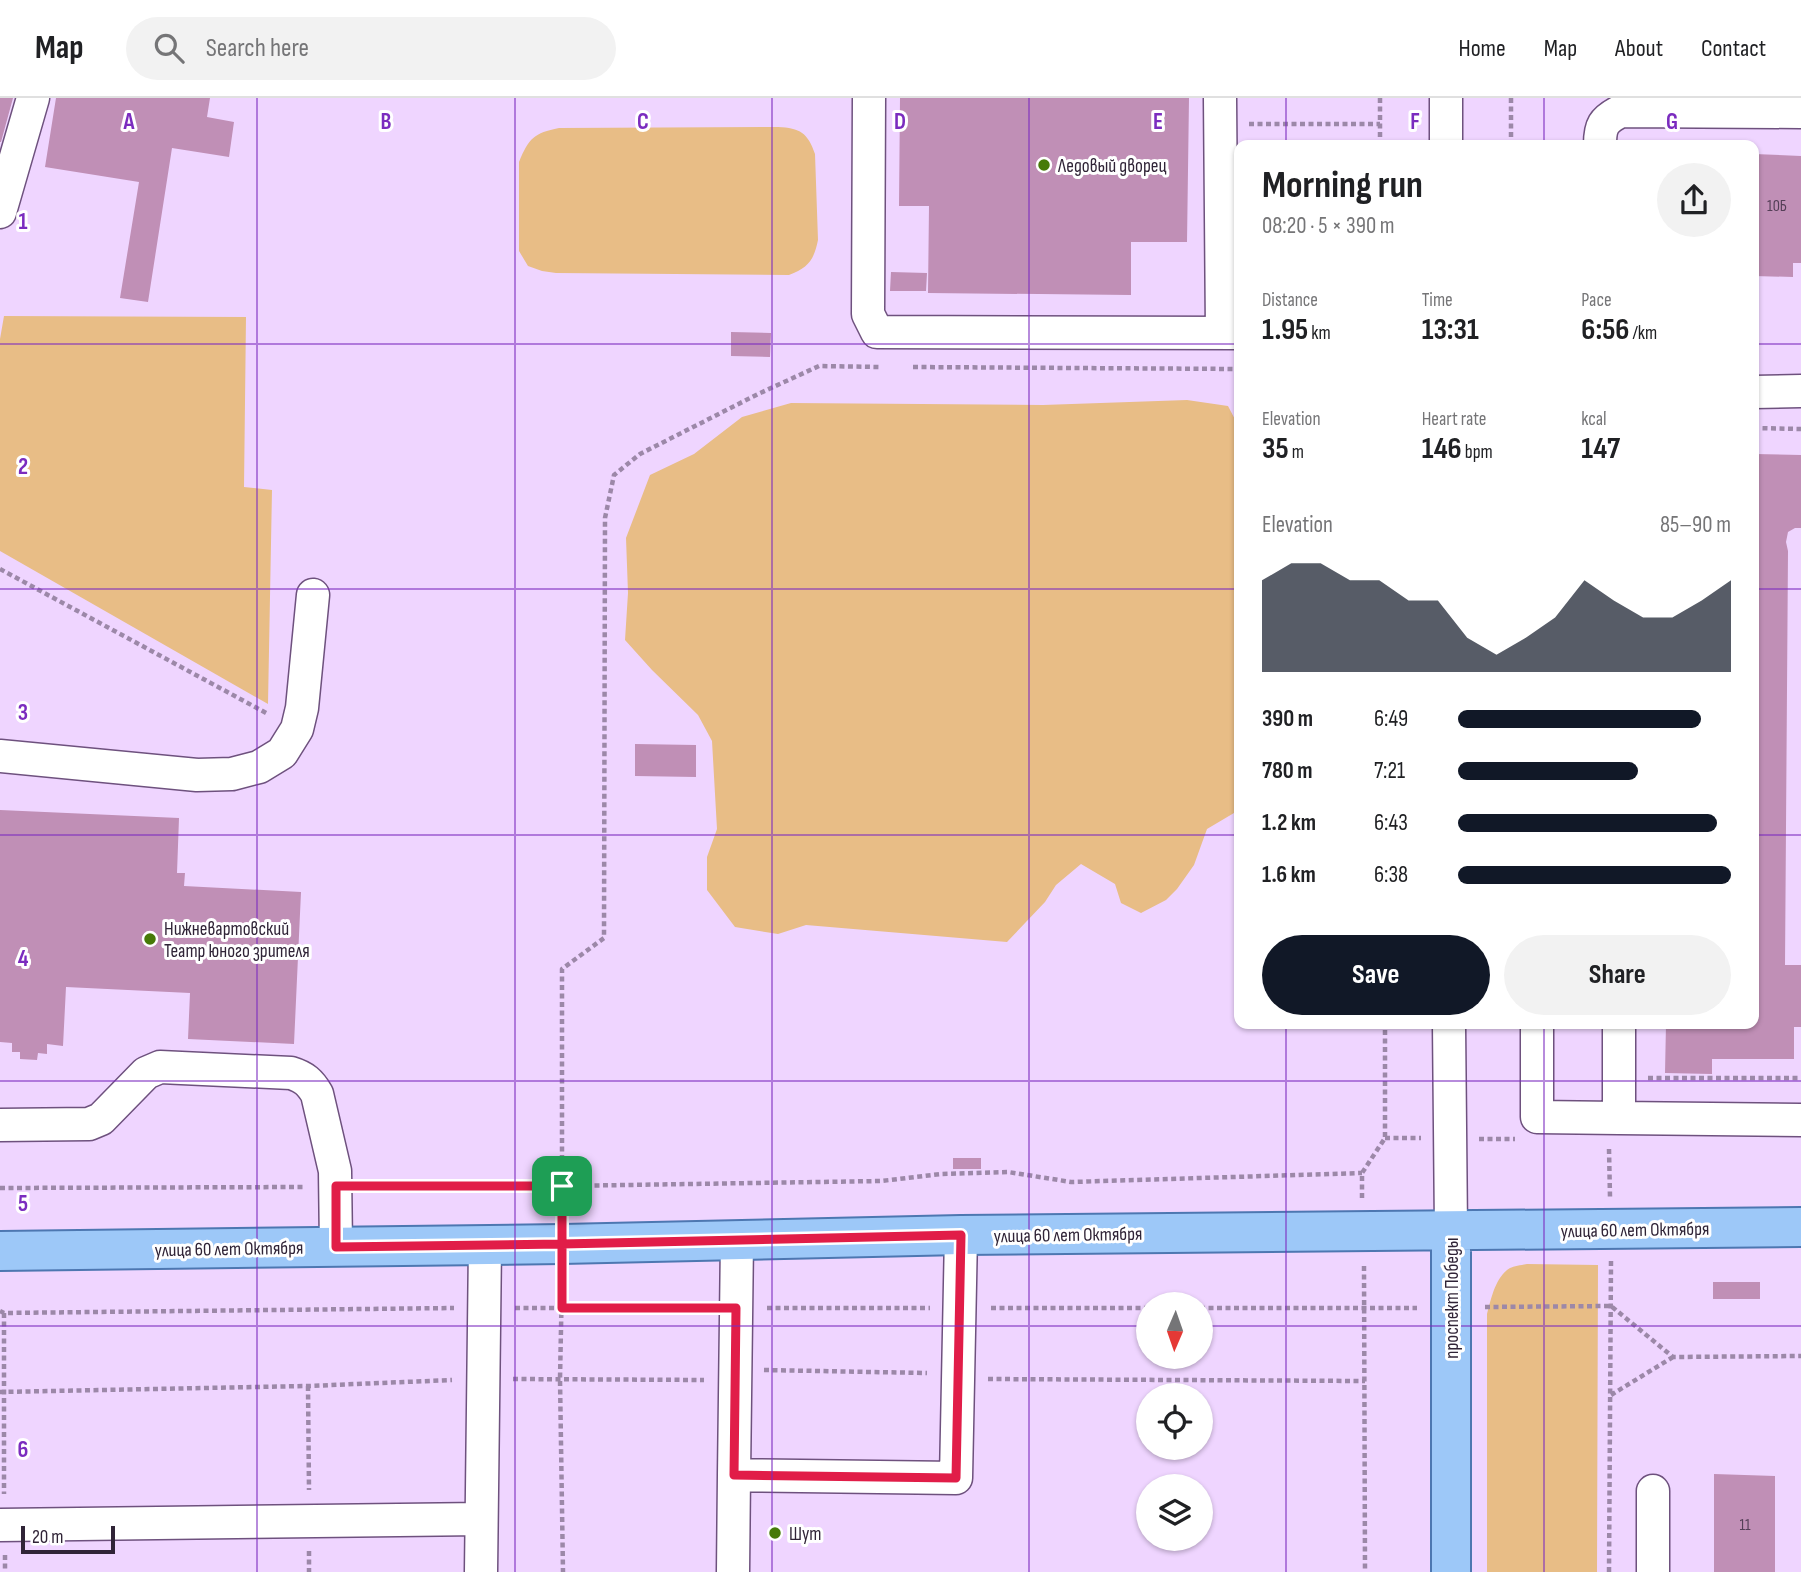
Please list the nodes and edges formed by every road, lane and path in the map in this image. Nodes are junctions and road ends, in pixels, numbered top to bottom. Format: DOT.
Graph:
graph roads {
  1 [pos="33,98"];
  2 [pos="869,98"];
  3 [pos="1380,98"];
  4 [pos="1446,98"];
  5 [pos="1511,98"];
  6 [pos="1221,111"];
  7 [pos="1801,112"];
  8 [pos="1380,124"];
  9 [pos="1380,140"];
  10 [pos="1446,140"];
  11 [pos="1511,140"];
  12 [pos="1600,140"];
  13 [pos="0,212"];
  14 [pos="1230,333"];
  15 [pos="888,367"];
  16 [pos="902,367"];
  17 [pos="1234,369"];
  18 [pos="1801,391"];
  19 [pos="1759,392"];
  20 [pos="1759,428"];
  21 [pos="1801,429"];
  22 [pos="0,569"];
  23 [pos="313,595"];
  24 [pos="297,729"];
  25 [pos="0,756"];
  26 [pos="1385,1029"];
  27 [pos="1449,1029"];
  28 [pos="1536,1029"];
  29 [pos="1619,1029"];
  30 [pos="1619,1078"];
  31 [pos="1801,1078"];
  32 [pos="1619,1118"];
  33 [pos="1801,1120"];
  34 [pos="0,1125"];
  35 [pos="1362,1173"];
  36 [pos="336,1186"];
  37 [pos="562,1186"];
  38 [pos="0,1188"];
  39 [pos="1801,1227"];
  40 [pos="1610,1230"];
  41 [pos="1363,1231"];
  42 [pos="1451,1231"];
  43 [pos="961,1235"];
  44 [pos="737,1240"];
  45 [pos="562,1244"];
  46 [pos="485,1245"];
  47 [pos="336,1247"];
  48 [pos="0,1251"];
  49 [pos="1611,1306"];
  50 [pos="1451,1307"];
  51 [pos="484,1308"];
  52 [pos="562,1308"];
  53 [pos="736,1308"];
  54 [pos="959,1308"];
  55 [pos="1136,1308"];
  56 [pos="1213,1308"];
  57 [pos="1365,1308"];
  58 [pos="2,1312"];
  59 [pos="1801,1356"];
  60 [pos="1673,1357"];
  61 [pos="735,1373"];
  62 [pos="958,1377"];
  63 [pos="483,1379"];
  64 [pos="560,1379"];
  65 [pos="1365,1381"];
  66 [pos="308,1386"];
  67 [pos="2,1392"];
  68 [pos="1611,1396"];
  69 [pos="734,1475"];
  70 [pos="1653,1491"];
  71 [pos="481,1519"];
  72 [pos="309,1522"];
  73 [pos="2,1525"];
  74 [pos="5,1572"];
  75 [pos="309,1572"];
  76 [pos="481,1572"];
  77 [pos="563,1572"];
  78 [pos="733,1572"];
  79 [pos="1365,1572"];
  80 [pos="1451,1572"];
  81 [pos="1609,1572"];
  82 [pos="1653,1572"];
  1 -- 13 [label="street"];
  2 -- 14 [label="street"];
  3 -- 8 [label="path"];
  4 -- 10 [label="street"];
  5 -- 11 [label="path"];
  6 -- 8 [label="path"];
  6 -- 14 [label="street"];
  7 -- 12 [label="street"];
  8 -- 9 [label="path"];
  15 -- 37 [label="path"];
  16 -- 17 [label="path"];
  18 -- 19 [label="street"];
  20 -- 21 [label="path"];
  22 -- 24 [label="path"];
  23 -- 24 [label="street"];
  24 -- 25 [label="street"];
  26 -- 35 [label="path"];
  27 -- 42 [label="street, проспект Победы"];
  28 -- 32 [label="street"];
  29 -- 30 [label="street"];
  30 -- 31 [label="path"];
  30 -- 32 [label="street"];
  32 -- 33 [label="street"];
  34 -- 36 [label="street"];
  35 -- 37 [label="path"];
  35 -- 41 [label="path"];
  36 -- 37 [label="path"];
  36 -- 38 [label="path"];
  36 -- 47 [label="street"];
  37 -- 45 [label="path"];
  39 -- 40 [label="main road, улица 60 лет Октября"];
  40 -- 42 [label="main road, улица 60 лет Октября"];
  40 -- 49 [label="path"];
  41 -- 42 [label="main road, улица 60 лет Октября"];
  41 -- 43 [label="main road, улица 60 лет Октября"];
  41 -- 57 [label="path"];
  42 -- 50 [label="main road, проспект Победы"];
  43 -- 44 [label="main road, улица 60 лет Октября"];
  43 -- 54 [label="street"];
  44 -- 45 [label="main road, улица 60 лет Октября"];
  44 -- 53 [label="street"];
  45 -- 46 [label="main road, улица 60 лет Октября"];
  45 -- 52 [label="path"];
  46 -- 47 [label="main road, улица 60 лет Октября"];
  46 -- 51 [label="street"];
  47 -- 48 [label="main road, улица 60 лет Октября"];
  49 -- 50 [label="path"];
  49 -- 60 [label="path"];
  49 -- 68 [label="path"];
  50 -- 57 [label="path"];
  50 -- 80 [label="main road, проспект Победы"];
  51 -- 52 [label="path"];
  51 -- 58 [label="path"];
  51 -- 63 [label="street"];
  52 -- 53 [label="path"];
  52 -- 64 [label="path"];
  53 -- 54 [label="path"];
  53 -- 61 [label="street"];
  54 -- 55 [label="path"];
  54 -- 62 [label="street"];
  56 -- 57 [label="path"];
  57 -- 65 [label="path"];
  58 -- 67 [label="path"];
  59 -- 60 [label="path"];
  60 -- 68 [label="path"];
  61 -- 62 [label="path"];
  61 -- 64 [label="path"];
  61 -- 69 [label="street"];
  62 -- 65 [label="path"];
  62 -- 69 [label="street"];
  63 -- 64 [label="path"];
  63 -- 66 [label="path"];
  63 -- 71 [label="street"];
  64 -- 77 [label="path"];
  65 -- 79 [label="path"];
  66 -- 67 [label="path"];
  66 -- 72 [label="path"];
  67 -- 73 [label="path"];
  68 -- 81 [label="path"];
  69 -- 78 [label="street"];
  70 -- 82 [label="street"];
  71 -- 72 [label="street"];
  71 -- 76 [label="street"];
  72 -- 73 [label="street"];
  72 -- 75 [label="path"];
  73 -- 74 [label="path"];
}
